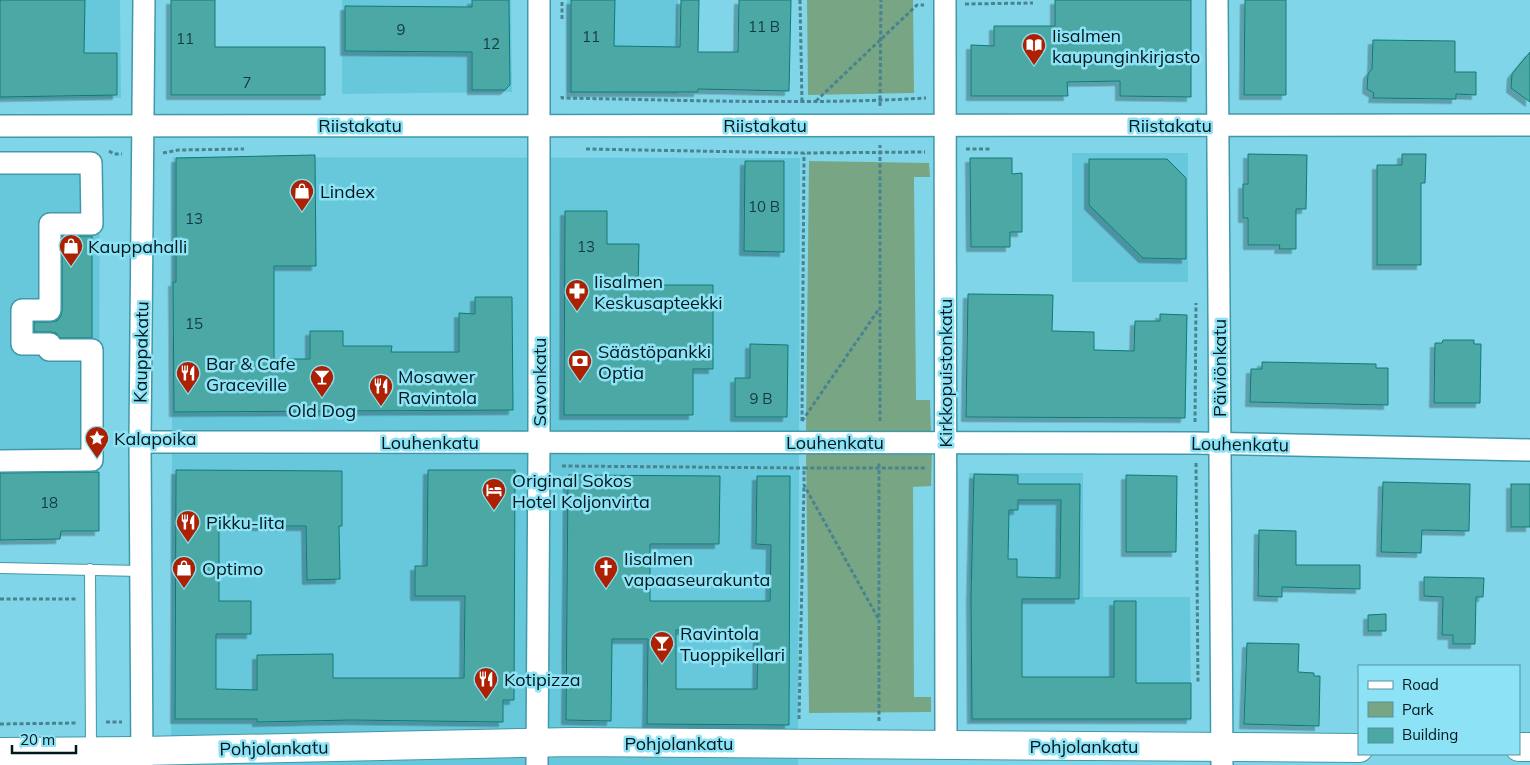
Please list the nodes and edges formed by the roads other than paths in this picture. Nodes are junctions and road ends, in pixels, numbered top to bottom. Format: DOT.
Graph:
graph roads {
  1 [pos="144,0"];
  2 [pos="539,0"];
  3 [pos="1218,0"];
  4 [pos="955,2"];
  5 [pos="540,125"];
  6 [pos="944,125"];
  7 [pos="1219,125"];
  8 [pos="1530,125"];
  9 [pos="0,126"];
  10 [pos="143,126"];
  11 [pos="0,163"];
  12 [pos="140,442"];
  13 [pos="540,442"];
  14 [pos="945,443"];
  15 [pos="1219,444"];
  16 [pos="1530,450"];
  17 [pos="0,461"];
  18 [pos="0,568"];
  19 [pos="90,569"];
  20 [pos="141,571"];
  21 [pos="946,745"];
  22 [pos="1358,748"];
  23 [pos="92,751"];
  24 [pos="0,752"];
  25 [pos="537,754"];
  26 [pos="1222,756"];
  27 [pos="142,758"];
  1 -- 10 [label="street, Kauppakatu"];
  2 -- 5 [label="street, Savonkatu"];
  3 -- 7 [label="street, Päiviönkatu"];
  4 -- 6 [label="street, Kirkkopuistonkatu"];
  5 -- 6 [label="street, Riistakatu"];
  5 -- 10 [label="street, Riistakatu"];
  5 -- 13 [label="street, Savonkatu"];
  6 -- 7 [label="street, Riistakatu"];
  6 -- 14 [label="street, Kirkkopuistonkatu"];
  7 -- 8 [label="street, Riistakatu"];
  7 -- 15 [label="street, Päiviönkatu"];
  9 -- 10 [label="street, Riistakatu"];
  10 -- 12 [label="street, Kauppakatu"];
  11 -- 17 [label="street"];
  12 -- 13 [label="street, Louhenkatu"];
  12 -- 20 [label="street, Kauppakatu"];
  13 -- 14 [label="street, Louhenkatu"];
  13 -- 25 [label="street, Savonkatu"];
  14 -- 15 [label="street, Louhenkatu"];
  14 -- 21 [label="street, Kirkkopuistonkatu"];
  15 -- 16 [label="street, Louhenkatu"];
  15 -- 26 [label="street, Päiviönkatu"];
  18 -- 19 [label="lane"];
  19 -- 20 [label="lane"];
  19 -- 23 [label="lane"];
  20 -- 27 [label="street, Kauppakatu"];
  21 -- 25 [label="main road, Pohjolankatu"];
  21 -- 26 [label="main road, Pohjolankatu"];
  22 -- 26 [label="main road, Pohjolankatu"];
  23 -- 24 [label="main road, Pohjolankatu"];
  23 -- 27 [label="main road, Pohjolankatu"];
  25 -- 27 [label="main road, Pohjolankatu"];
}
